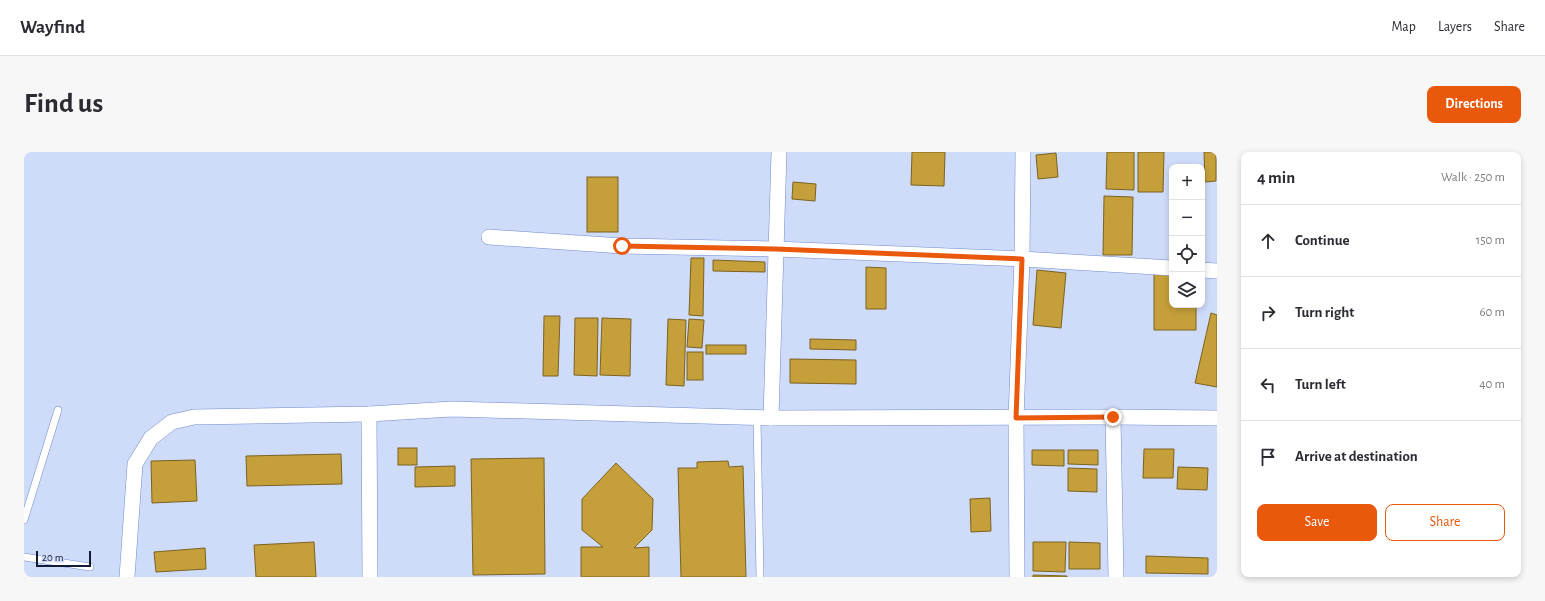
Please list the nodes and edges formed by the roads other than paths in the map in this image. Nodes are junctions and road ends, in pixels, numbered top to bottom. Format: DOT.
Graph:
graph roads {
  1 [pos="779,152"];
  2 [pos="1023,152"];
  3 [pos="489,237"];
  4 [pos="776,249"];
  5 [pos="1022,259"];
  6 [pos="1169,268"];
  7 [pos="1205,270"];
  8 [pos="1217,271"];
  9 [pos="58,410"];
  10 [pos="369,414"];
  11 [pos="1113,417"];
  12 [pos="764,418"];
  13 [pos="1016,418"];
  14 [pos="1217,418"];
  15 [pos="24,520"];
  16 [pos="24,556"];
  17 [pos="90,567"];
  18 [pos="127,577"];
  19 [pos="370,577"];
  20 [pos="760,577"];
  21 [pos="1017,577"];
  22 [pos="1116,577"];
  1 -- 4 [label="street"];
  2 -- 5 [label="street"];
  3 -- 4 [label="street"];
  4 -- 5 [label="street"];
  4 -- 12 [label="street"];
  5 -- 6 [label="street"];
  5 -- 13 [label="street"];
  7 -- 8 [label="street"];
  9 -- 15 [label="lane"];
  10 -- 12 [label="street"];
  10 -- 18 [label="street"];
  10 -- 19 [label="street"];
  11 -- 13 [label="street"];
  11 -- 14 [label="street"];
  11 -- 22 [label="street"];
  12 -- 13 [label="street"];
  12 -- 20 [label="lane"];
  13 -- 21 [label="street"];
  16 -- 17 [label="lane"];
}
